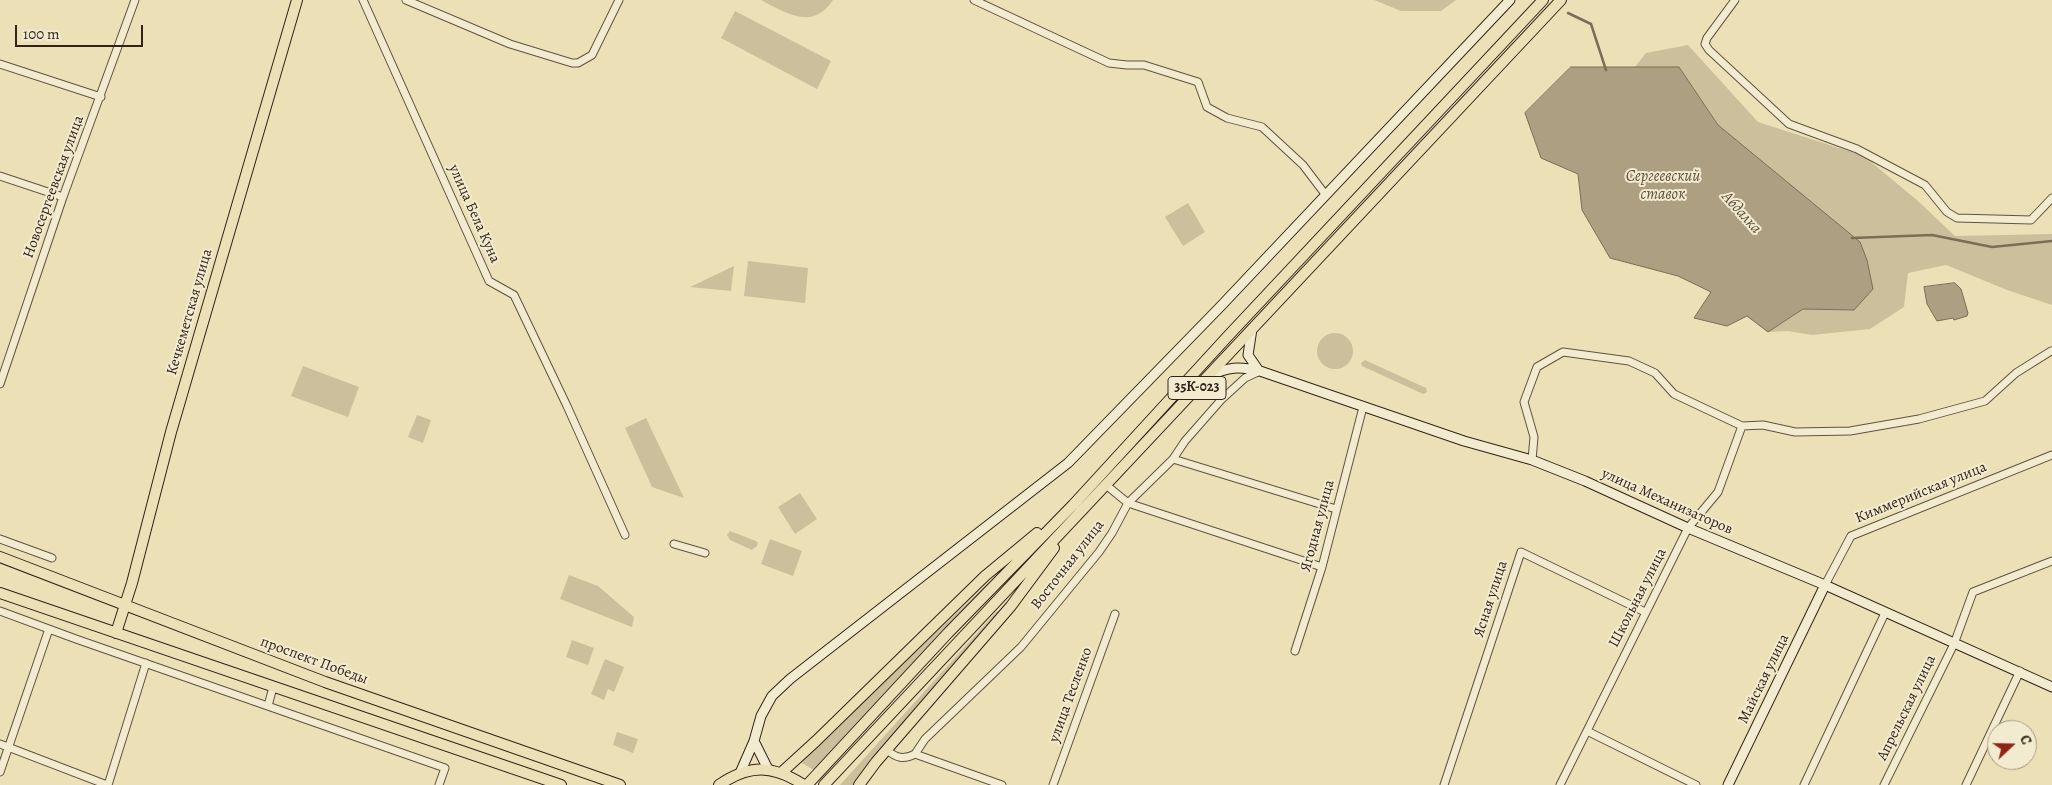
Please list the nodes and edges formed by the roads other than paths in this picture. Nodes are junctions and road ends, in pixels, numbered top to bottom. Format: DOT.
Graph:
graph roads {
  1 [pos="135,0"];
  2 [pos="296,0"];
  3 [pos="364,0"];
  4 [pos="406,0"];
  5 [pos="619,0"];
  6 [pos="974,0"];
  7 [pos="1510,0"];
  8 [pos="1543,0"];
  9 [pos="1561,0"];
  10 [pos="1735,0"];
  11 [pos="0,64"];
  12 [pos="101,96"];
  13 [pos="0,176"];
  14 [pos="1326,194"];
  15 [pos="63,197"];
  16 [pos="2052,198"];
  17 [pos="1252,329"];
  18 [pos="2051,351"];
  19 [pos="1260,371"];
  20 [pos="1206,377"];
  21 [pos="0,384"];
  22 [pos="1363,407"];
  23 [pos="1742,426"];
  24 [pos="2052,455"];
  25 [pos="1174,458"];
  26 [pos="1532,460"];
  27 [pos="1106,485"];
  28 [pos="1128,503"];
  29 [pos="1073,504"];
  30 [pos="1336,509"];
  31 [pos="1070,525"];
  32 [pos="1688,528"];
  33 [pos="625,535"];
  34 [pos="0,539"];
  35 [pos="674,544"];
  36 [pos="705,552"];
  37 [pos="0,558"];
  38 [pos="52,558"];
  39 [pos="2052,560"];
  40 [pos="1322,567"];
  41 [pos="1825,585"];
  42 [pos="0,593"];
  43 [pos="125,605"];
  44 [pos="0,611"];
  45 [pos="1645,612"];
  46 [pos="1885,612"];
  47 [pos="1115,614"];
  48 [pos="49,630"];
  49 [pos="116,633"];
  50 [pos="1954,644"];
  51 [pos="1295,651"];
  52 [pos="146,663"];
  53 [pos="2020,671"];
  54 [pos="273,687"];
  55 [pos="2052,687"];
  56 [pos="268,706"];
  57 [pos="1587,731"];
  58 [pos="754,741"];
  59 [pos="0,744"];
  60 [pos="10,747"];
  61 [pos="887,750"];
  62 [pos="915,754"];
  63 [pos="768,769"];
  64 [pos="0,772"];
  65 [pos="740,773"];
  66 [pos="780,773"];
  67 [pos="107,785"];
  68 [pos="439,785"];
  69 [pos="562,785"];
  70 [pos="620,785"];
  71 [pos="719,785"];
  72 [pos="805,785"];
  73 [pos="824,785"];
  74 [pos="859,785"];
  75 [pos="1002,785"];
  76 [pos="1053,785"];
  77 [pos="1444,785"];
  78 [pos="1560,785"];
  79 [pos="1696,785"];
  80 [pos="1728,785"];
  81 [pos="1804,785"];
  82 [pos="1884,785"];
  83 [pos="1966,785"];
  1 -- 12 [label="street, Новосергеевская улица"];
  2 -- 43 [label="main road, Кечкеметская улица"];
  3 -- 33 [label="street, улица Бела Куна"];
  4 -- 5 [label="street"];
  6 -- 14 [label="street"];
  7 -- 14 [label="street"];
  8 -- 29 [label="main road, 35К-023"];
  9 -- 17 [label="main road, 35К-023"];
  10 -- 16 [label="street"];
  11 -- 12 [label="street"];
  12 -- 15 [label="street, Новосергеевская улица"];
  13 -- 15 [label="street"];
  14 -- 58 [label="street"];
  15 -- 21 [label="street, Новосергеевская улица"];
  17 -- 19 [label="street"];
  17 -- 20 [label="main road, 35К-023"];
  18 -- 23 [label="street"];
  19 -- 20 [label="street, улица Механизаторов"];
  19 -- 22 [label="street, улица Механизаторов"];
  19 -- 25 [label="street, Восточная улица"];
  20 -- 27 [label="main road, 35К-023"];
  22 -- 26 [label="street, улица Механизаторов"];
  22 -- 30 [label="street, Ягодная улица"];
  23 -- 26 [label="street"];
  23 -- 32 [label="street, Школьная улица"];
  24 -- 41 [label="street, Киммерийская улица"];
  25 -- 28 [label="street, Восточная улица"];
  25 -- 30 [label="street"];
  26 -- 32 [label="street, улица Механизаторов"];
  27 -- 28 [label="street"];
  27 -- 31 [label="main road, 35К-023"];
  28 -- 40 [label="street"];
  28 -- 62 [label="street, Восточная улица"];
  29 -- 66 [label="main road"];
  29 -- 72 [label="main road, 35К-023"];
  30 -- 40 [label="street, Ягодная улица"];
  31 -- 61 [label="main road"];
  31 -- 73 [label="main road, 35К-023"];
  32 -- 41 [label="street, улица Механизаторов"];
  32 -- 45 [label="street, Школьная улица"];
  34 -- 38 [label="street"];
  35 -- 36 [label="street"];
  37 -- 43 [label="main road, проспект Победы"];
  39 -- 50 [label="street, Апрельская улица"];
  40 -- 51 [label="street, Ягодная улица"];
  41 -- 46 [label="street, улица Механизаторов"];
  41 -- 80 [label="street, Майская улица"];
  42 -- 49 [label="main road"];
  43 -- 49 [label="main road, Кечкеметская улица"];
  43 -- 70 [label="main road, проспект Победы"];
  44 -- 48 [label="street"];
  45 -- 57 [label="street, Школьная улица"];
  45 -- 77 [label="street, Ясная улица"];
  46 -- 50 [label="street, улица Механизаторов"];
  46 -- 81 [label="street"];
  47 -- 76 [label="street, улица Тесленко"];
  48 -- 52 [label="street"];
  48 -- 60 [label="street"];
  49 -- 54 [label="main road"];
  50 -- 53 [label="street, улица Механизаторов"];
  50 -- 82 [label="street, Апрельская улица"];
  52 -- 56 [label="street"];
  52 -- 67 [label="street"];
  53 -- 55 [label="street, улица Механизаторов"];
  53 -- 83 [label="street"];
  54 -- 56 [label="street"];
  54 -- 69 [label="main road"];
  56 -- 68 [label="street"];
  57 -- 78 [label="street, Школьная улица"];
  57 -- 79 [label="street"];
  58 -- 63 [label="street"];
  58 -- 65 [label="street"];
  59 -- 60 [label="street"];
  60 -- 64 [label="street"];
  60 -- 67 [label="street"];
  61 -- 62 [label="street"];
  61 -- 74 [label="main road"];
  62 -- 75 [label="street"];
  63 -- 65 [label="main road"];
  63 -- 66 [label="main road"];
  65 -- 71 [label="main road"];
  66 -- 72 [label="main road"];
}
